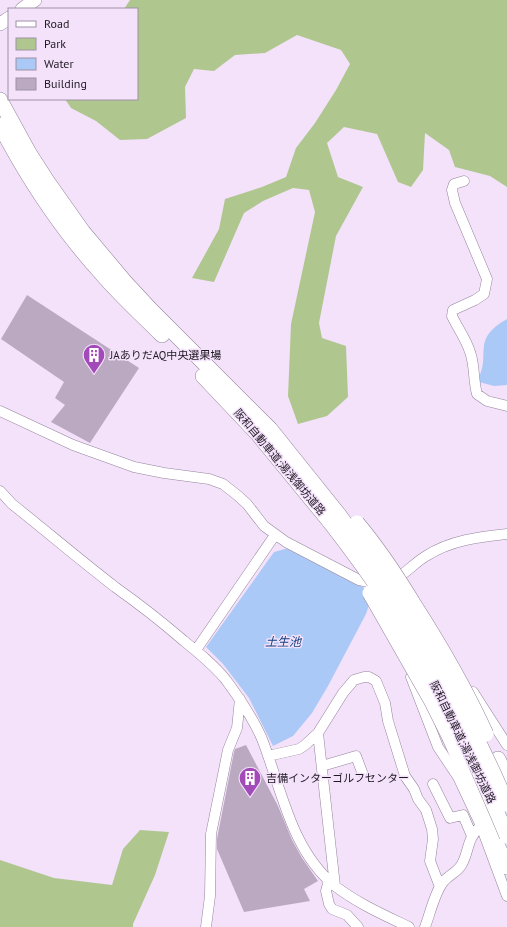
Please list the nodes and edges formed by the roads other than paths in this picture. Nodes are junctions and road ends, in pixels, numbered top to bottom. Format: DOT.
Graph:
graph roads {
  1 [pos="35,0"];
  2 [pos="23,8"];
  3 [pos="0,100"];
  4 [pos="0,125"];
  5 [pos="464,181"];
  6 [pos="507,406"];
  7 [pos="0,411"];
  8 [pos="0,491"];
  9 [pos="335,518"];
  10 [pos="507,534"];
  11 [pos="275,535"];
  12 [pos="403,575"];
  13 [pos="419,598"];
  14 [pos="196,650"];
  15 [pos="240,699"];
  16 [pos="318,733"];
  17 [pos="507,745"];
  18 [pos="268,756"];
  19 [pos="322,766"];
  20 [pos="362,772"];
  21 [pos="507,779"];
  22 [pos="433,784"];
  23 [pos="507,804"];
  24 [pos="481,826"];
  25 [pos="472,836"];
  26 [pos="507,836"];
  27 [pos="507,867"];
  28 [pos="332,883"];
  29 [pos="440,887"];
  30 [pos="507,896"];
  31 [pos="206,927"];
  32 [pos="358,927"];
  33 [pos="409,927"];
  34 [pos="425,927"];
  1 -- 2 [label="main road"];
  3 -- 9 [label="highway, 阪和自動車道;湯浅御坊道路"];
  4 -- 9 [label="highway, 阪和自動車道;湯浅御坊道路"];
  5 -- 6 [label="street"];
  7 -- 11 [label="street"];
  8 -- 14 [label="street"];
  9 -- 21 [label="highway, bridge"];
  9 -- 23 [label="highway, 阪和自動車道;湯浅御坊道路, bridge"];
  9 -- 26 [label="highway, 阪和自動車道;湯浅御坊道路, bridge"];
  9 -- 27 [label="highway, bridge"];
  10 -- 12 [label="street"];
  11 -- 12 [label="street"];
  11 -- 14 [label="street"];
  12 -- 13 [label="street"];
  13 -- 17 [label="street"];
  13 -- 24 [label="street"];
  14 -- 15 [label="street"];
  15 -- 18 [label="street"];
  15 -- 31 [label="street"];
  16 -- 18 [label="street"];
  16 -- 19 [label="street"];
  16 -- 29 [label="street"];
  18 -- 28 [label="street"];
  19 -- 20 [label="street"];
  19 -- 28 [label="street"];
  22 -- 25 [label="street"];
  24 -- 25 [label="street"];
  24 -- 30 [label="street"];
  25 -- 29 [label="street"];
  28 -- 32 [label="street"];
  28 -- 33 [label="street"];
  29 -- 34 [label="street"];
}
